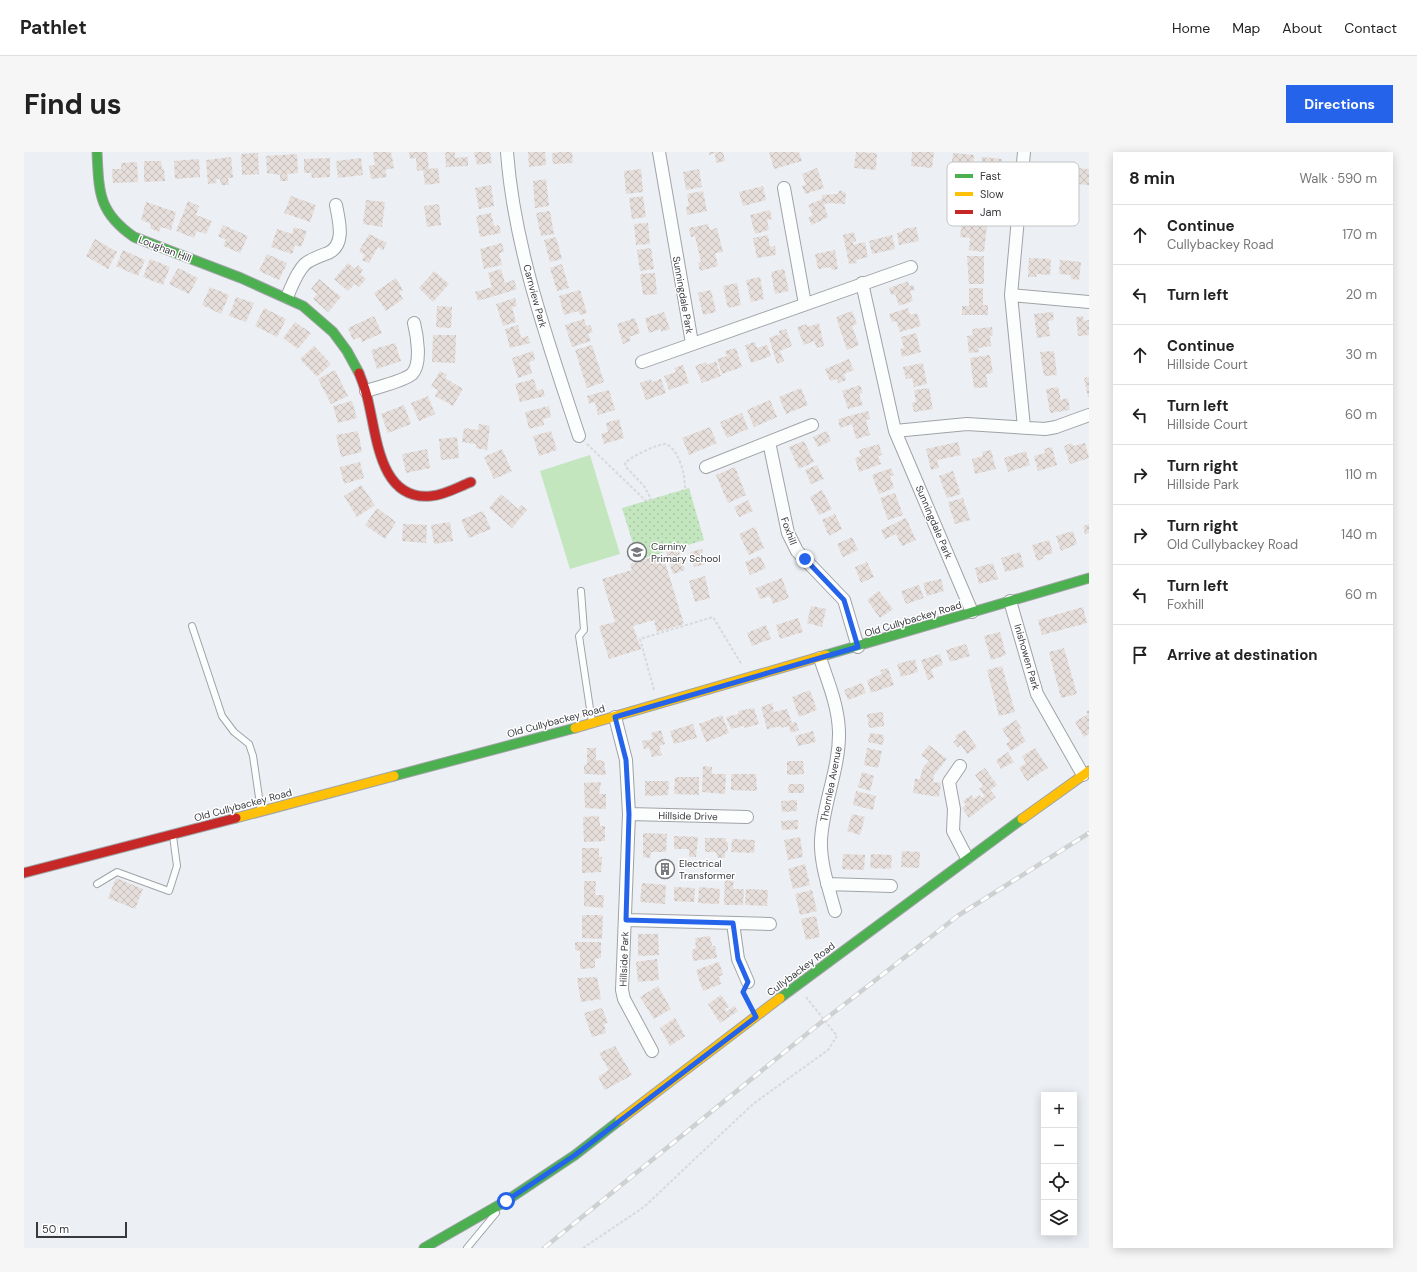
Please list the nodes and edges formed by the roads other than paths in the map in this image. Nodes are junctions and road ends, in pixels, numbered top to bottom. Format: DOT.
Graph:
graph roads {
  1 [pos="97,152"];
  2 [pos="508,152"];
  3 [pos="659,152"];
  4 [pos="1024,152"];
  5 [pos="1023,162"];
  6 [pos="784,188"];
  7 [pos="336,205"];
  8 [pos="1017,226"];
  9 [pos="911,267"];
  10 [pos="862,283"];
  11 [pos="1011,295"];
  12 [pos="287,297"];
  13 [pos="1089,302"];
  14 [pos="805,304"];
  15 [pos="414,323"];
  16 [pos="692,343"];
  17 [pos="642,362"];
  18 [pos="366,391"];
  19 [pos="1089,415"];
  20 [pos="812,425"];
  21 [pos="1024,427"];
  22 [pos="895,431"];
  23 [pos="579,436"];
  24 [pos="769,442"];
  25 [pos="706,467"];
  26 [pos="471,482"];
  27 [pos="1089,578"];
  28 [pos="581,591"];
  29 [pos="1010,601"];
  30 [pos="972,612"];
  31 [pos="192,626"];
  32 [pos="858,647"];
  33 [pos="820,658"];
  34 [pos="615,717"];
  35 [pos="592,722"];
  36 [pos="960,766"];
  37 [pos="1086,773"];
  38 [pos="261,812"];
  39 [pos="629,814"];
  40 [pos="747,817"];
  41 [pos="172,835"];
  42 [pos="967,858"];
  43 [pos="24,873"];
  44 [pos="97,884"];
  45 [pos="827,884"];
  46 [pos="891,886"];
  47 [pos="834,911"];
  48 [pos="626,920"];
  49 [pos="733,923"];
  50 [pos="770,924"];
  51 [pos="748,982"];
  52 [pos="652,1051"];
  53 [pos="506,1201"];
  54 [pos="424,1248"];
  55 [pos="467,1248"];
  1 -- 12 [label="street, Loughan Hill"];
  2 -- 23 [label="street, Carnview Park"];
  3 -- 16 [label="street, Sunningdale Park"];
  4 -- 5 [label="street"];
  6 -- 14 [label="street"];
  7 -- 12 [label="street"];
  8 -- 11 [label="street"];
  9 -- 10 [label="street, Sunningdale Park"];
  10 -- 14 [label="street, Sunningdale Park"];
  10 -- 22 [label="street, Sunningdale Park"];
  11 -- 13 [label="street"];
  11 -- 21 [label="street"];
  12 -- 18 [label="street, Loughan Hill"];
  14 -- 16 [label="street, Sunningdale Park"];
  15 -- 18 [label="street"];
  16 -- 17 [label="street"];
  18 -- 26 [label="street, Loughan Hill"];
  19 -- 21 [label="street"];
  20 -- 24 [label="street"];
  21 -- 22 [label="street"];
  22 -- 30 [label="street, Sunningdale Park"];
  24 -- 25 [label="street"];
  24 -- 32 [label="street, Foxhill"];
  27 -- 29 [label="street, Old Cullybackey Road"];
  28 -- 35 [label="lane"];
  29 -- 30 [label="street, Old Cullybackey Road"];
  29 -- 37 [label="street, Inishowen Park"];
  30 -- 32 [label="street, Old Cullybackey Road"];
  31 -- 38 [label="lane"];
  32 -- 33 [label="street, Old Cullybackey Road"];
  33 -- 34 [label="street, Old Cullybackey Road"];
  33 -- 45 [label="street, Thornlea Avenue"];
  34 -- 35 [label="street, Old Cullybackey Road"];
  34 -- 39 [label="street, Hillside Park"];
  35 -- 38 [label="street, Old Cullybackey Road"];
  36 -- 42 [label="street"];
  37 -- 42 [label="street, Cullybackey Road"];
  38 -- 41 [label="street, Old Cullybackey Road"];
  39 -- 40 [label="street, Hillside Drive"];
  39 -- 48 [label="street, Hillside Park"];
  41 -- 43 [label="street, Old Cullybackey Road"];
  41 -- 44 [label="lane"];
  42 -- 53 [label="street, Cullybackey Road"];
  45 -- 46 [label="street"];
  45 -- 47 [label="street, Thornlea Avenue"];
  48 -- 49 [label="street"];
  48 -- 52 [label="street, Hillside Park"];
  49 -- 50 [label="street"];
  49 -- 51 [label="street"];
  53 -- 54 [label="street, Cullybackey Road"];
  53 -- 55 [label="lane"];
}
